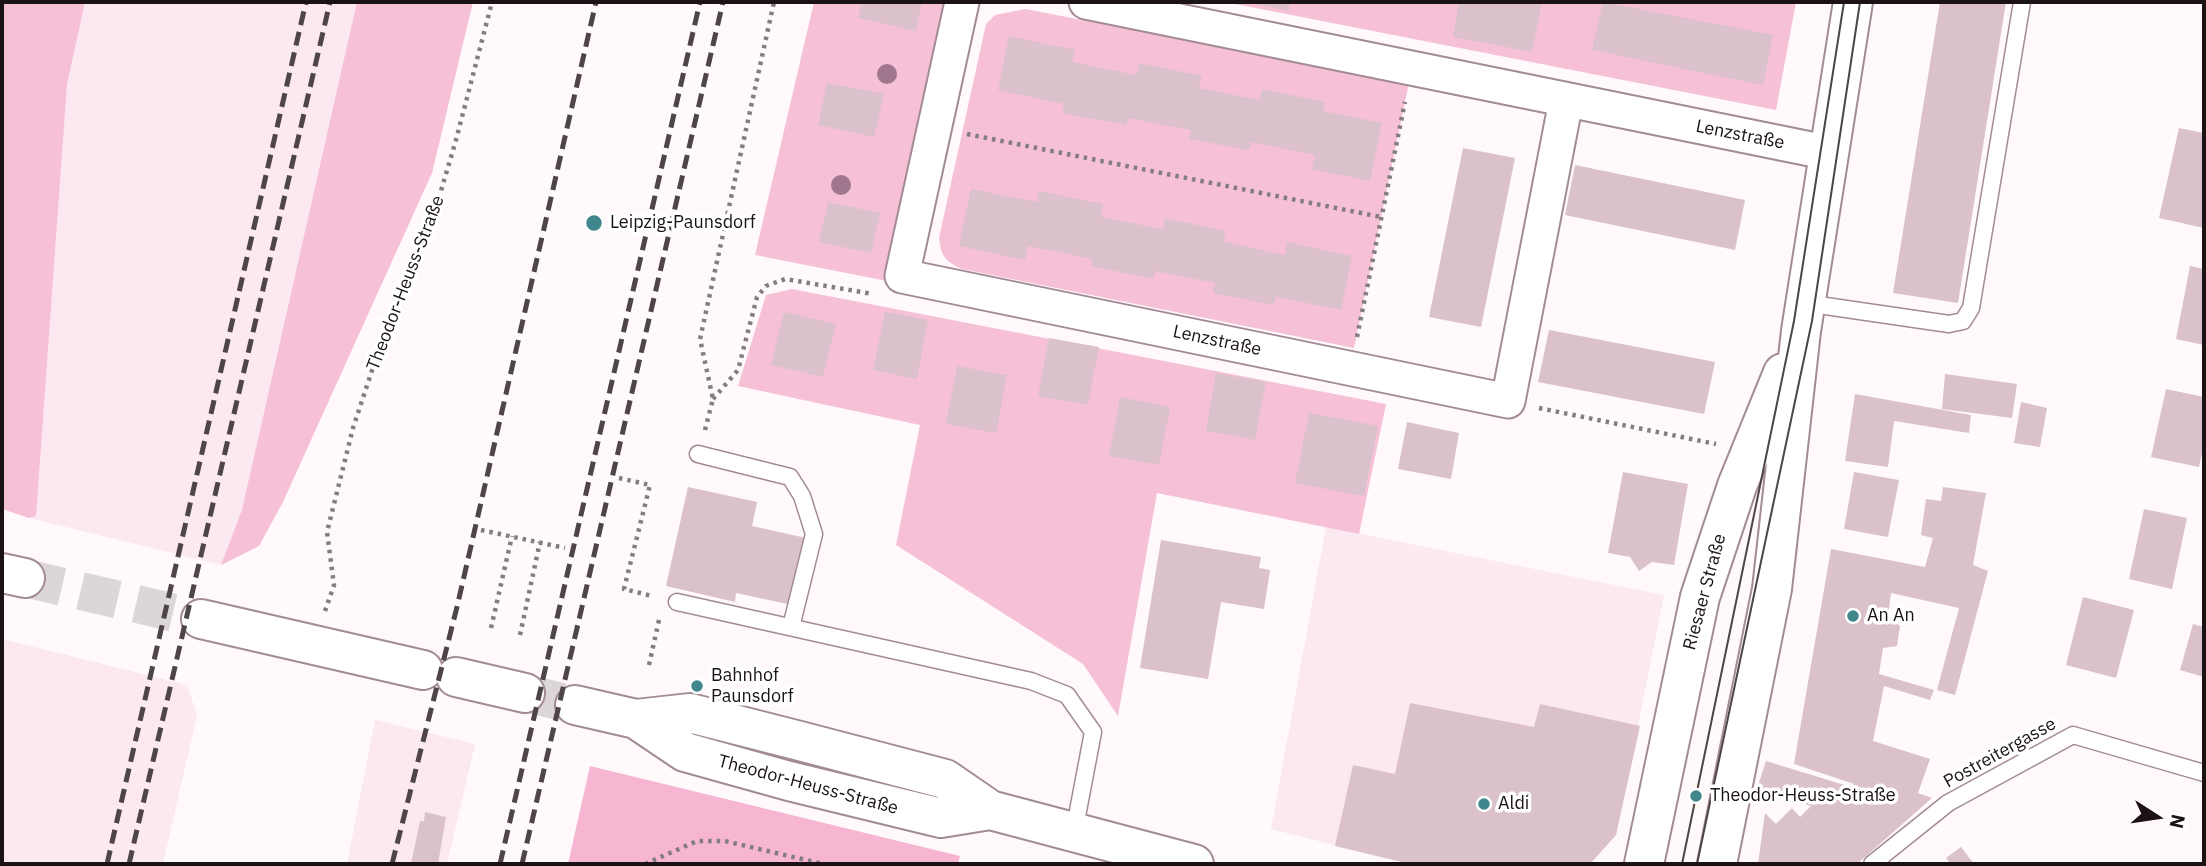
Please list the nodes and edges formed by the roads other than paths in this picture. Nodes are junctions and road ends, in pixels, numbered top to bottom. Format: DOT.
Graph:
graph roads {
  1 [pos="962,2"];
  2 [pos="1086,2"];
  3 [pos="1853,2"];
  4 [pos="2022,2"];
  5 [pos="1566,102"];
  6 [pos="1830,153"];
  7 [pos="1803,317"];
  8 [pos="698,454"];
  9 [pos="669,605"];
  10 [pos="201,619"];
  11 [pos="791,627"];
  12 [pos="525,693"];
  13 [pos="575,705"];
  14 [pos="2204,772"];
  15 [pos="1074,832"];
  16 [pos="1194,864"];
  17 [pos="1644,864"];
  18 [pos="1717,864"];
  19 [pos="1872,864"];
  1 -- 5 [label="street, Lenzstraße"];
  2 -- 5 [label="street, Lenzstraße"];
  3 -- 6 [label="main road, Riesaer Straße"];
  4 -- 7 [label="lane"];
  5 -- 6 [label="street, Lenzstraße"];
  6 -- 7 [label="main road, Riesaer Straße"];
  7 -- 17 [label="main road, Riesaer Straße"];
  7 -- 18 [label="main road, Riesaer Straße"];
  8 -- 11 [label="lane"];
  9 -- 11 [label="lane"];
  10 -- 12 [label="main road"];
  11 -- 15 [label="lane"];
  13 -- 15 [label="main road, Theodor-Heuss-Straße"];
  14 -- 19 [label="lane, Postreitergasse"];
  15 -- 16 [label="main road, Theodor-Heuss-Straße"];
}
